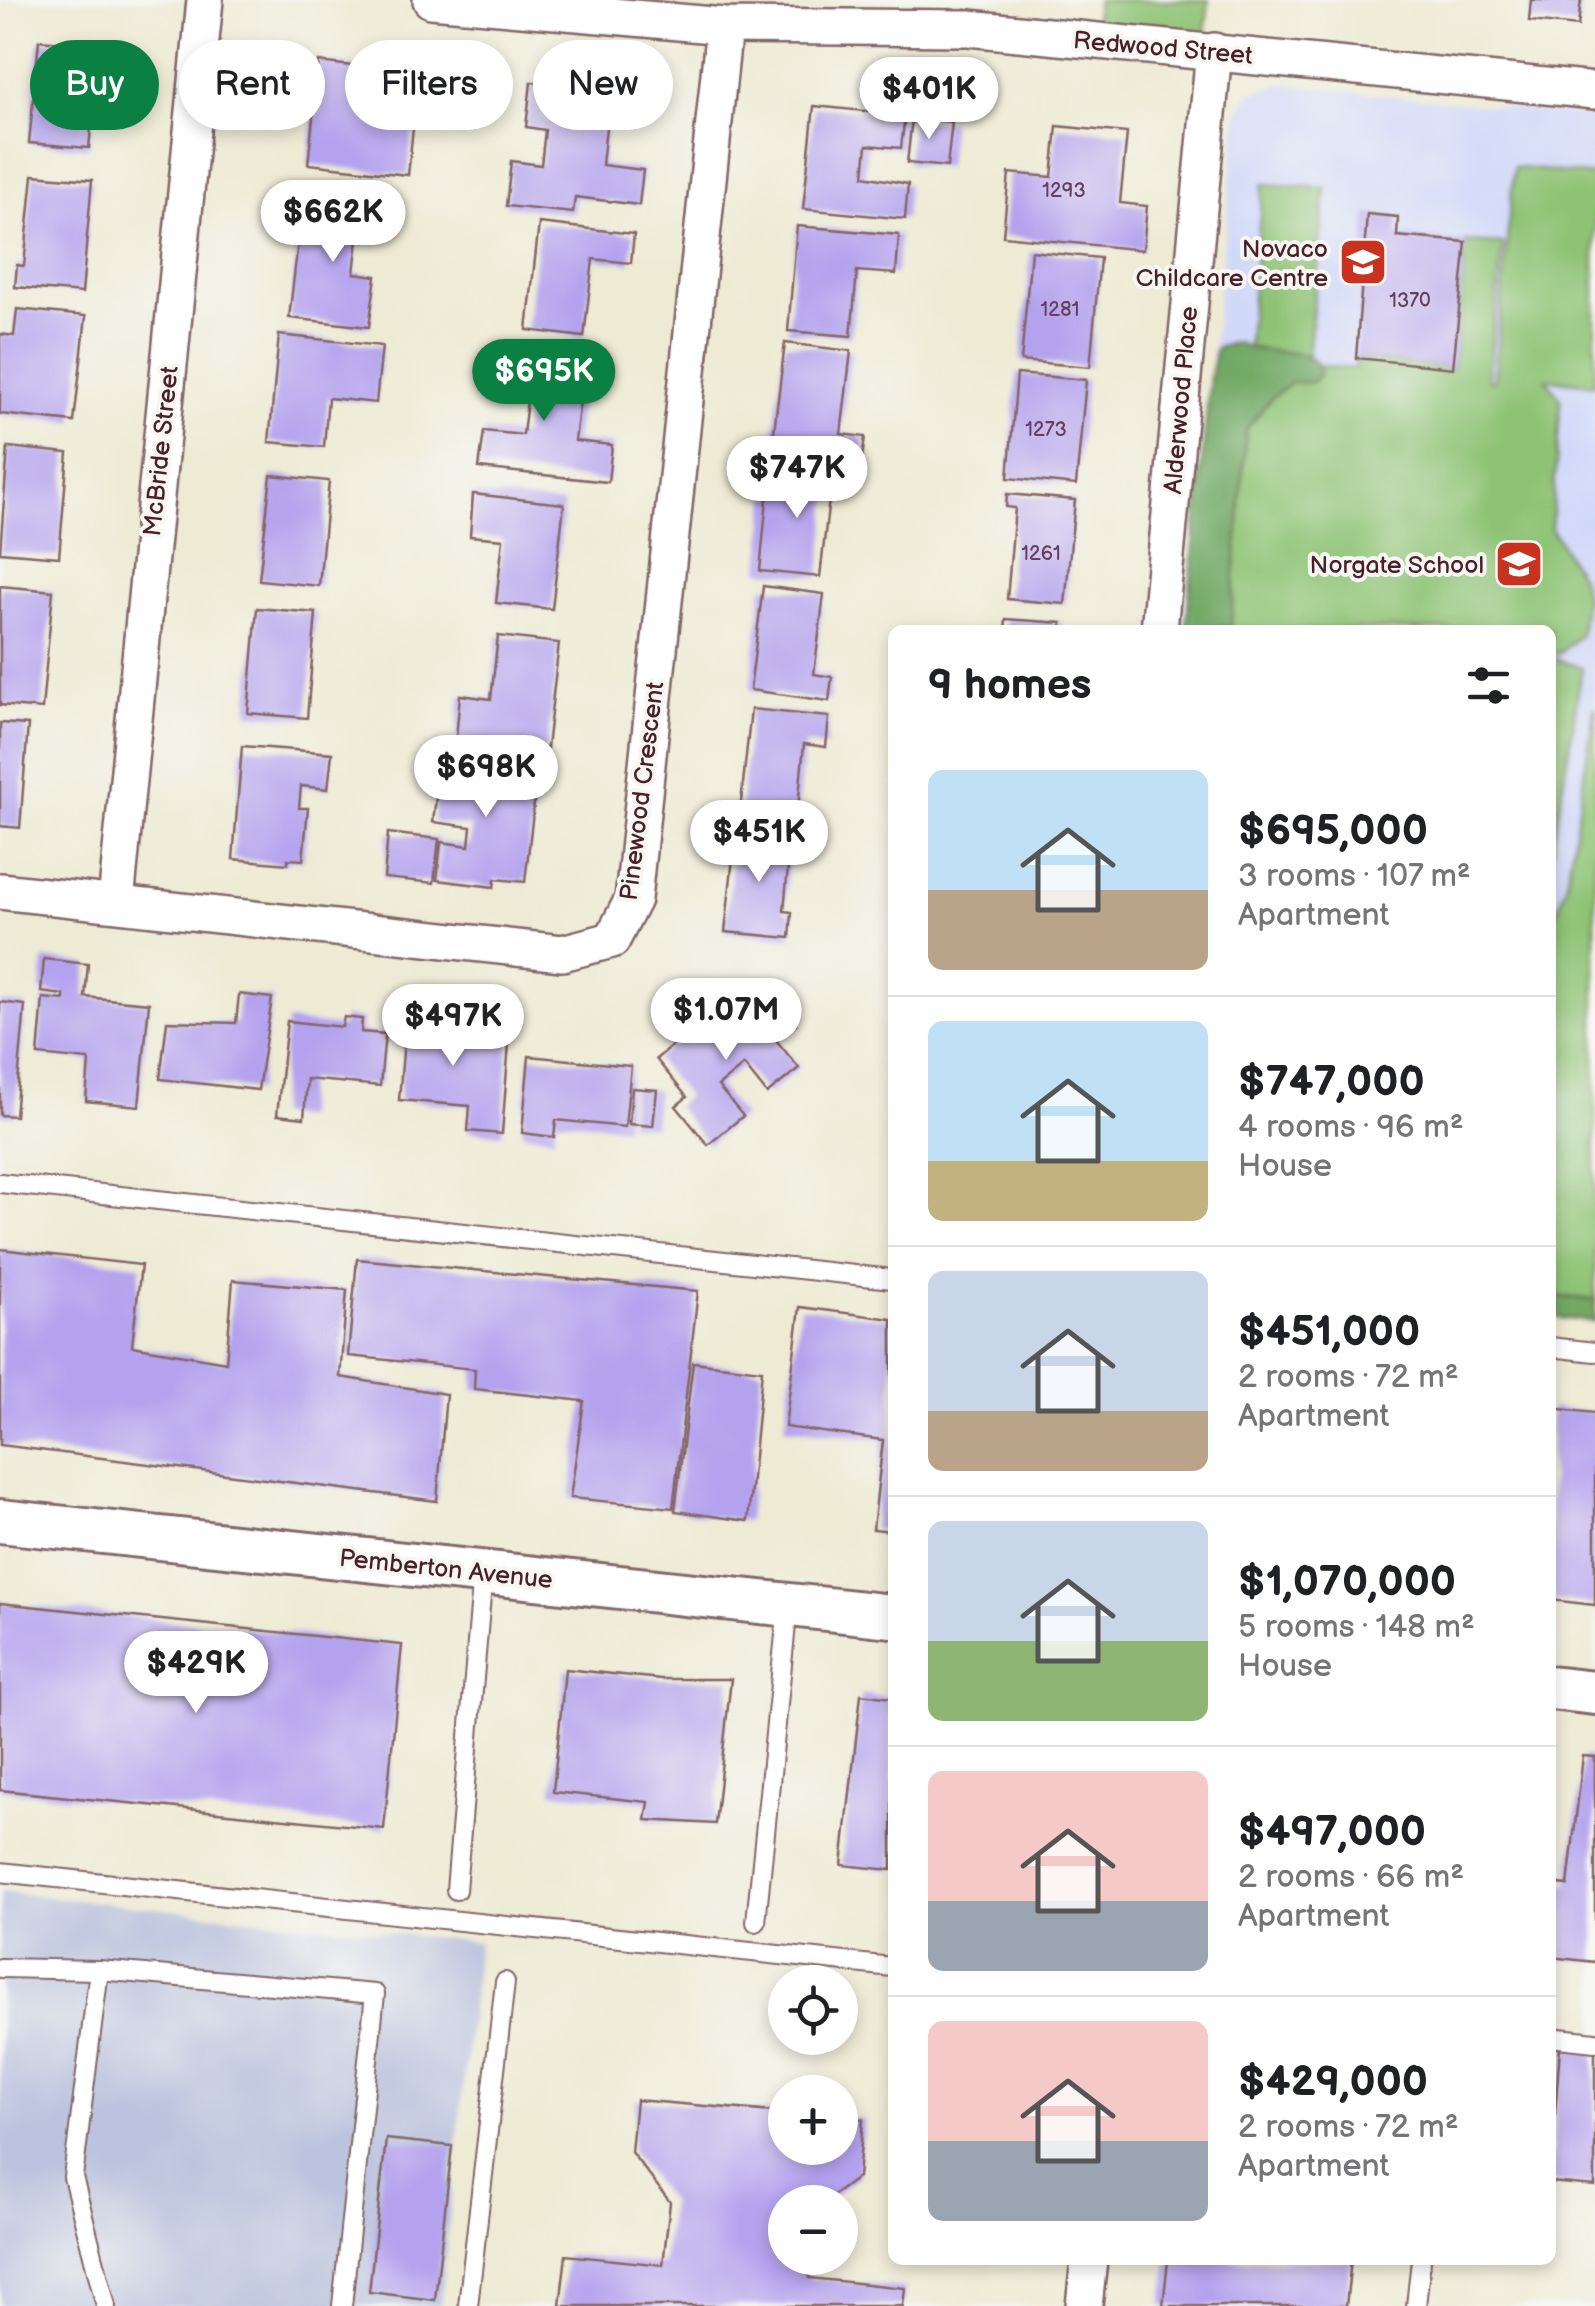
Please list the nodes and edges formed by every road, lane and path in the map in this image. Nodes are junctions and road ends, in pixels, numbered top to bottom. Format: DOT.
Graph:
graph roads {
  1 [pos="205,0"];
  2 [pos="430,0"];
  3 [pos="724,26"];
  4 [pos="1214,51"];
  5 [pos="1595,91"];
  6 [pos="1159,625"];
  7 [pos="0,891"];
  8 [pos="116,902"];
  9 [pos="0,1183"];
  10 [pos="888,1279"];
  11 [pos="1556,1348"];
  12 [pos="1595,1352"];
  13 [pos="0,1521"];
  14 [pos="484,1572"];
  15 [pos="788,1604"];
  16 [pos="888,1616"];
  17 [pos="1556,1689"];
  18 [pos="1595,1693"];
  19 [pos="0,1872"];
  20 [pos="456,1890"];
  21 [pos="756,1922"];
  22 [pos="888,1966"];
  23 [pos="0,1968"];
  24 [pos="99,1970"];
  25 [pos="505,1982"];
  26 [pos="1556,2038"];
  27 [pos="1595,2042"];
  28 [pos="1088,2265"];
  29 [pos="1420,2265"];
  30 [pos="106,2306"];
  31 [pos="342,2306"];
  32 [pos="468,2306"];
  33 [pos="1084,2306"];
  34 [pos="1416,2306"];
  1 -- 8 [label="street, McBride Street"];
  2 -- 3 [label="street, Redwood Street"];
  3 -- 4 [label="street, Redwood Street"];
  3 -- 8 [label="street, Pinewood Crescent"];
  4 -- 5 [label="street, Redwood Street"];
  4 -- 6 [label="street, Alderwood Place"];
  7 -- 8 [label="street, Pinewood Crescent"];
  9 -- 10 [label="lane"];
  11 -- 12 [label="lane"];
  13 -- 14 [label="street, Pemberton Avenue"];
  14 -- 15 [label="street, Pemberton Avenue"];
  14 -- 20 [label="lane"];
  15 -- 16 [label="street, Pemberton Avenue"];
  15 -- 21 [label="lane"];
  17 -- 18 [label="street"];
  19 -- 22 [label="lane"];
  23 -- 24 [label="lane"];
  24 -- 30 [label="lane"];
  24 -- 31 [label="lane"];
  25 -- 32 [label="lane"];
  26 -- 27 [label="lane"];
  28 -- 33 [label="street"];
  29 -- 34 [label="lane"];
}
